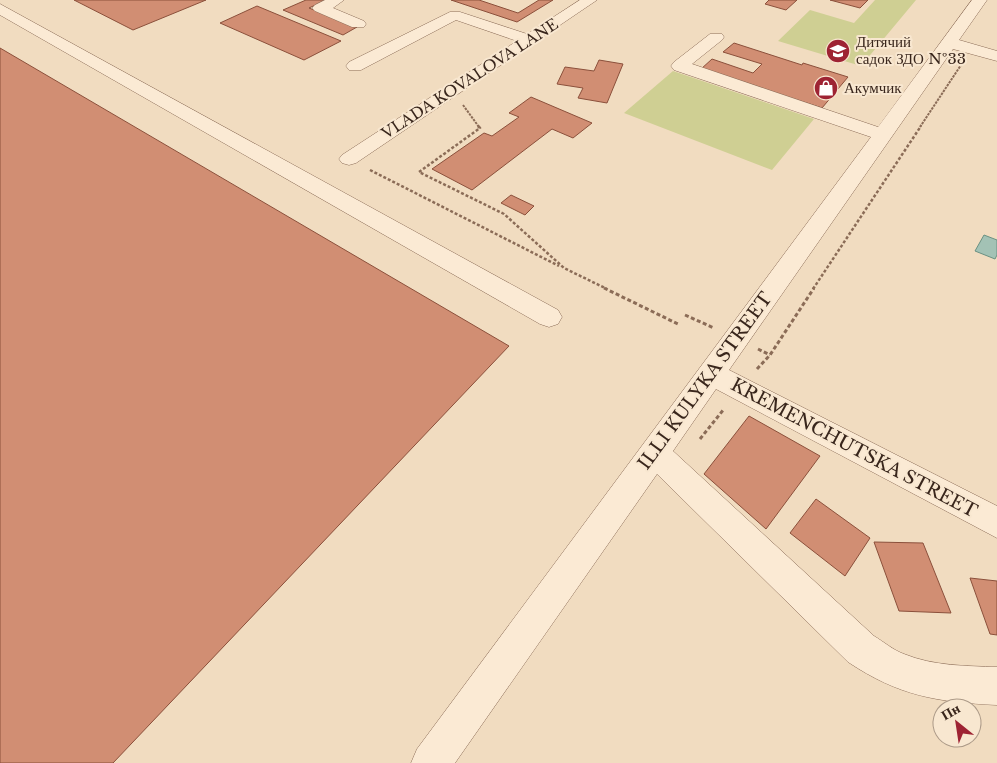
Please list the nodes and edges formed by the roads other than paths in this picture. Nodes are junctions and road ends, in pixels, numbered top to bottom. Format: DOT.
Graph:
graph roads {
  1 [pos="337,0"];
  2 [pos="447,0"];
  3 [pos="565,0"];
  4 [pos="590,0"];
  5 [pos="980,0"];
  6 [pos="0,9"];
  7 [pos="358,24"];
  8 [pos="532,32"];
  9 [pos="716,37"];
  10 [pos="950,43"];
  11 [pos="997,56"];
  12 [pos="355,66"];
  13 [pos="883,135"];
  14 [pos="349,159"];
  15 [pos="549,317"];
  16 [pos="710,373"];
  17 [pos="664,462"];
  18 [pos="997,523"];
  19 [pos="997,686"];
  20 [pos="431,763"];
  1 -- 7 [label="street"];
  2 -- 8 [label="street"];
  3 -- 8 [label="street"];
  4 -- 8 [label="street, VLADA KOVALOVA LANE"];
  5 -- 10 [label="street, ILLI KULYKA STREET"];
  6 -- 15 [label="street"];
  8 -- 12 [label="street"];
  8 -- 14 [label="street, VLADA KOVALOVA LANE"];
  9 -- 13 [label="street"];
  10 -- 11 [label="street"];
  10 -- 13 [label="street, ILLI KULYKA STREET"];
  13 -- 16 [label="street, ILLI KULYKA STREET"];
  16 -- 17 [label="street, ILLI KULYKA STREET"];
  16 -- 18 [label="street, KREMENCHUTSKA STREET"];
  17 -- 19 [label="street"];
  17 -- 20 [label="street, ILLI KULYKA STREET"];
}
